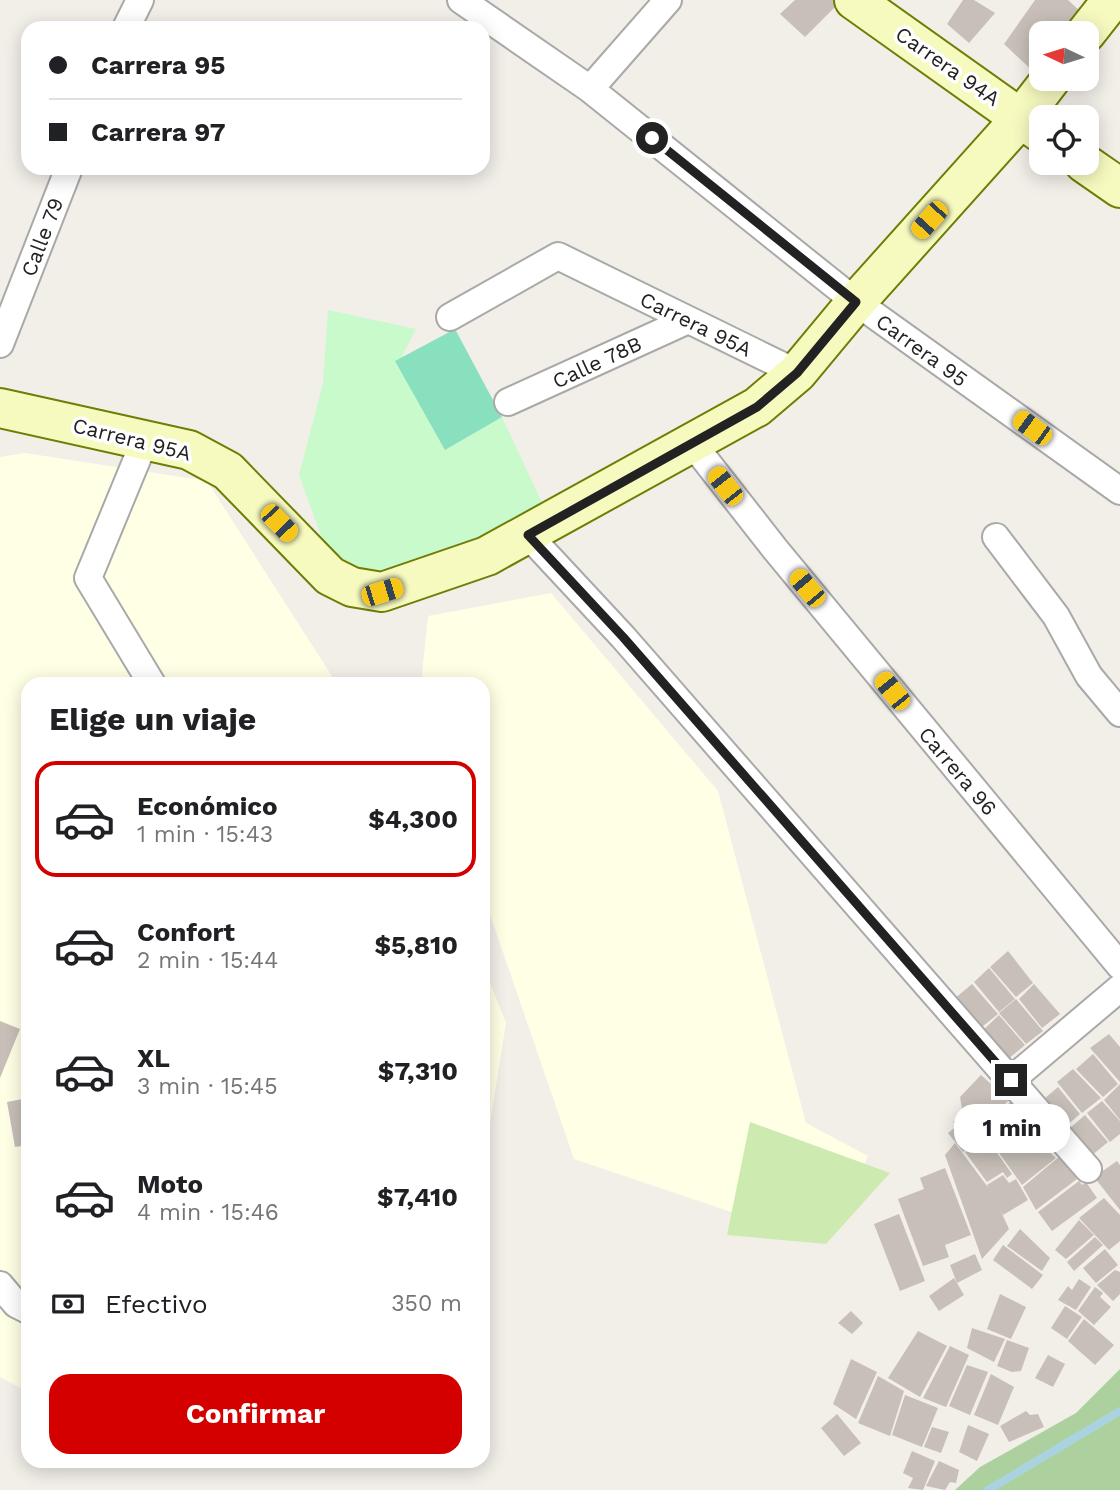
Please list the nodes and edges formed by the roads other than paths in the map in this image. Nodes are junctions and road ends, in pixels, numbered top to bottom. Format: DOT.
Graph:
graph roads {
  1 [pos="140,0"];
  2 [pos="461,0"];
  3 [pos="668,0"];
  4 [pos="854,0"];
  5 [pos="1112,0"];
  6 [pos="130,21"];
  7 [pos="1095,21"];
  8 [pos="590,89"];
  9 [pos="1029,125"];
  10 [pos="1029,128"];
  11 [pos="1099,173"];
  12 [pos="66,175"];
  13 [pos="1120,188"];
  14 [pos="856,302"];
  15 [pos="450,317"];
  16 [pos="686,321"];
  17 [pos="0,344"];
  18 [pos="797,373"];
  19 [pos="508,402"];
  20 [pos="0,408"];
  21 [pos="145,440"];
  22 [pos="692,443"];
  23 [pos="1120,491"];
  24 [pos="528,535"];
  25 [pos="996,537"];
  26 [pos="148,677"];
  27 [pos="1120,713"];
  28 [pos="1120,967"];
  29 [pos="1120,988"];
  30 [pos="1011,1080"];
  31 [pos="1088,1169"];
  32 [pos="0,1285"];
  33 [pos="21,1306"];
  1 -- 6 [label="street"];
  2 -- 8 [label="street, Carrera 95"];
  3 -- 8 [label="street"];
  4 -- 9 [label="street, Carrera 94A"];
  5 -- 7 [label="street"];
  8 -- 14 [label="street, Carrera 95"];
  10 -- 14 [label="street"];
  11 -- 13 [label="street"];
  12 -- 17 [label="street, Calle 79"];
  14 -- 18 [label="street"];
  14 -- 23 [label="street, Carrera 95"];
  15 -- 16 [label="street, Carrera 95A"];
  16 -- 18 [label="street, Carrera 95A"];
  16 -- 19 [label="street, Calle 78B"];
  18 -- 22 [label="street"];
  20 -- 21 [label="street, Carrera 95A"];
  21 -- 24 [label="street, Carrera 95A"];
  21 -- 26 [label="street"];
  22 -- 24 [label="street"];
  22 -- 28 [label="street, Carrera 96"];
  24 -- 30 [label="street"];
  25 -- 27 [label="street"];
  29 -- 30 [label="street"];
  30 -- 31 [label="street"];
  32 -- 33 [label="street"];
}
